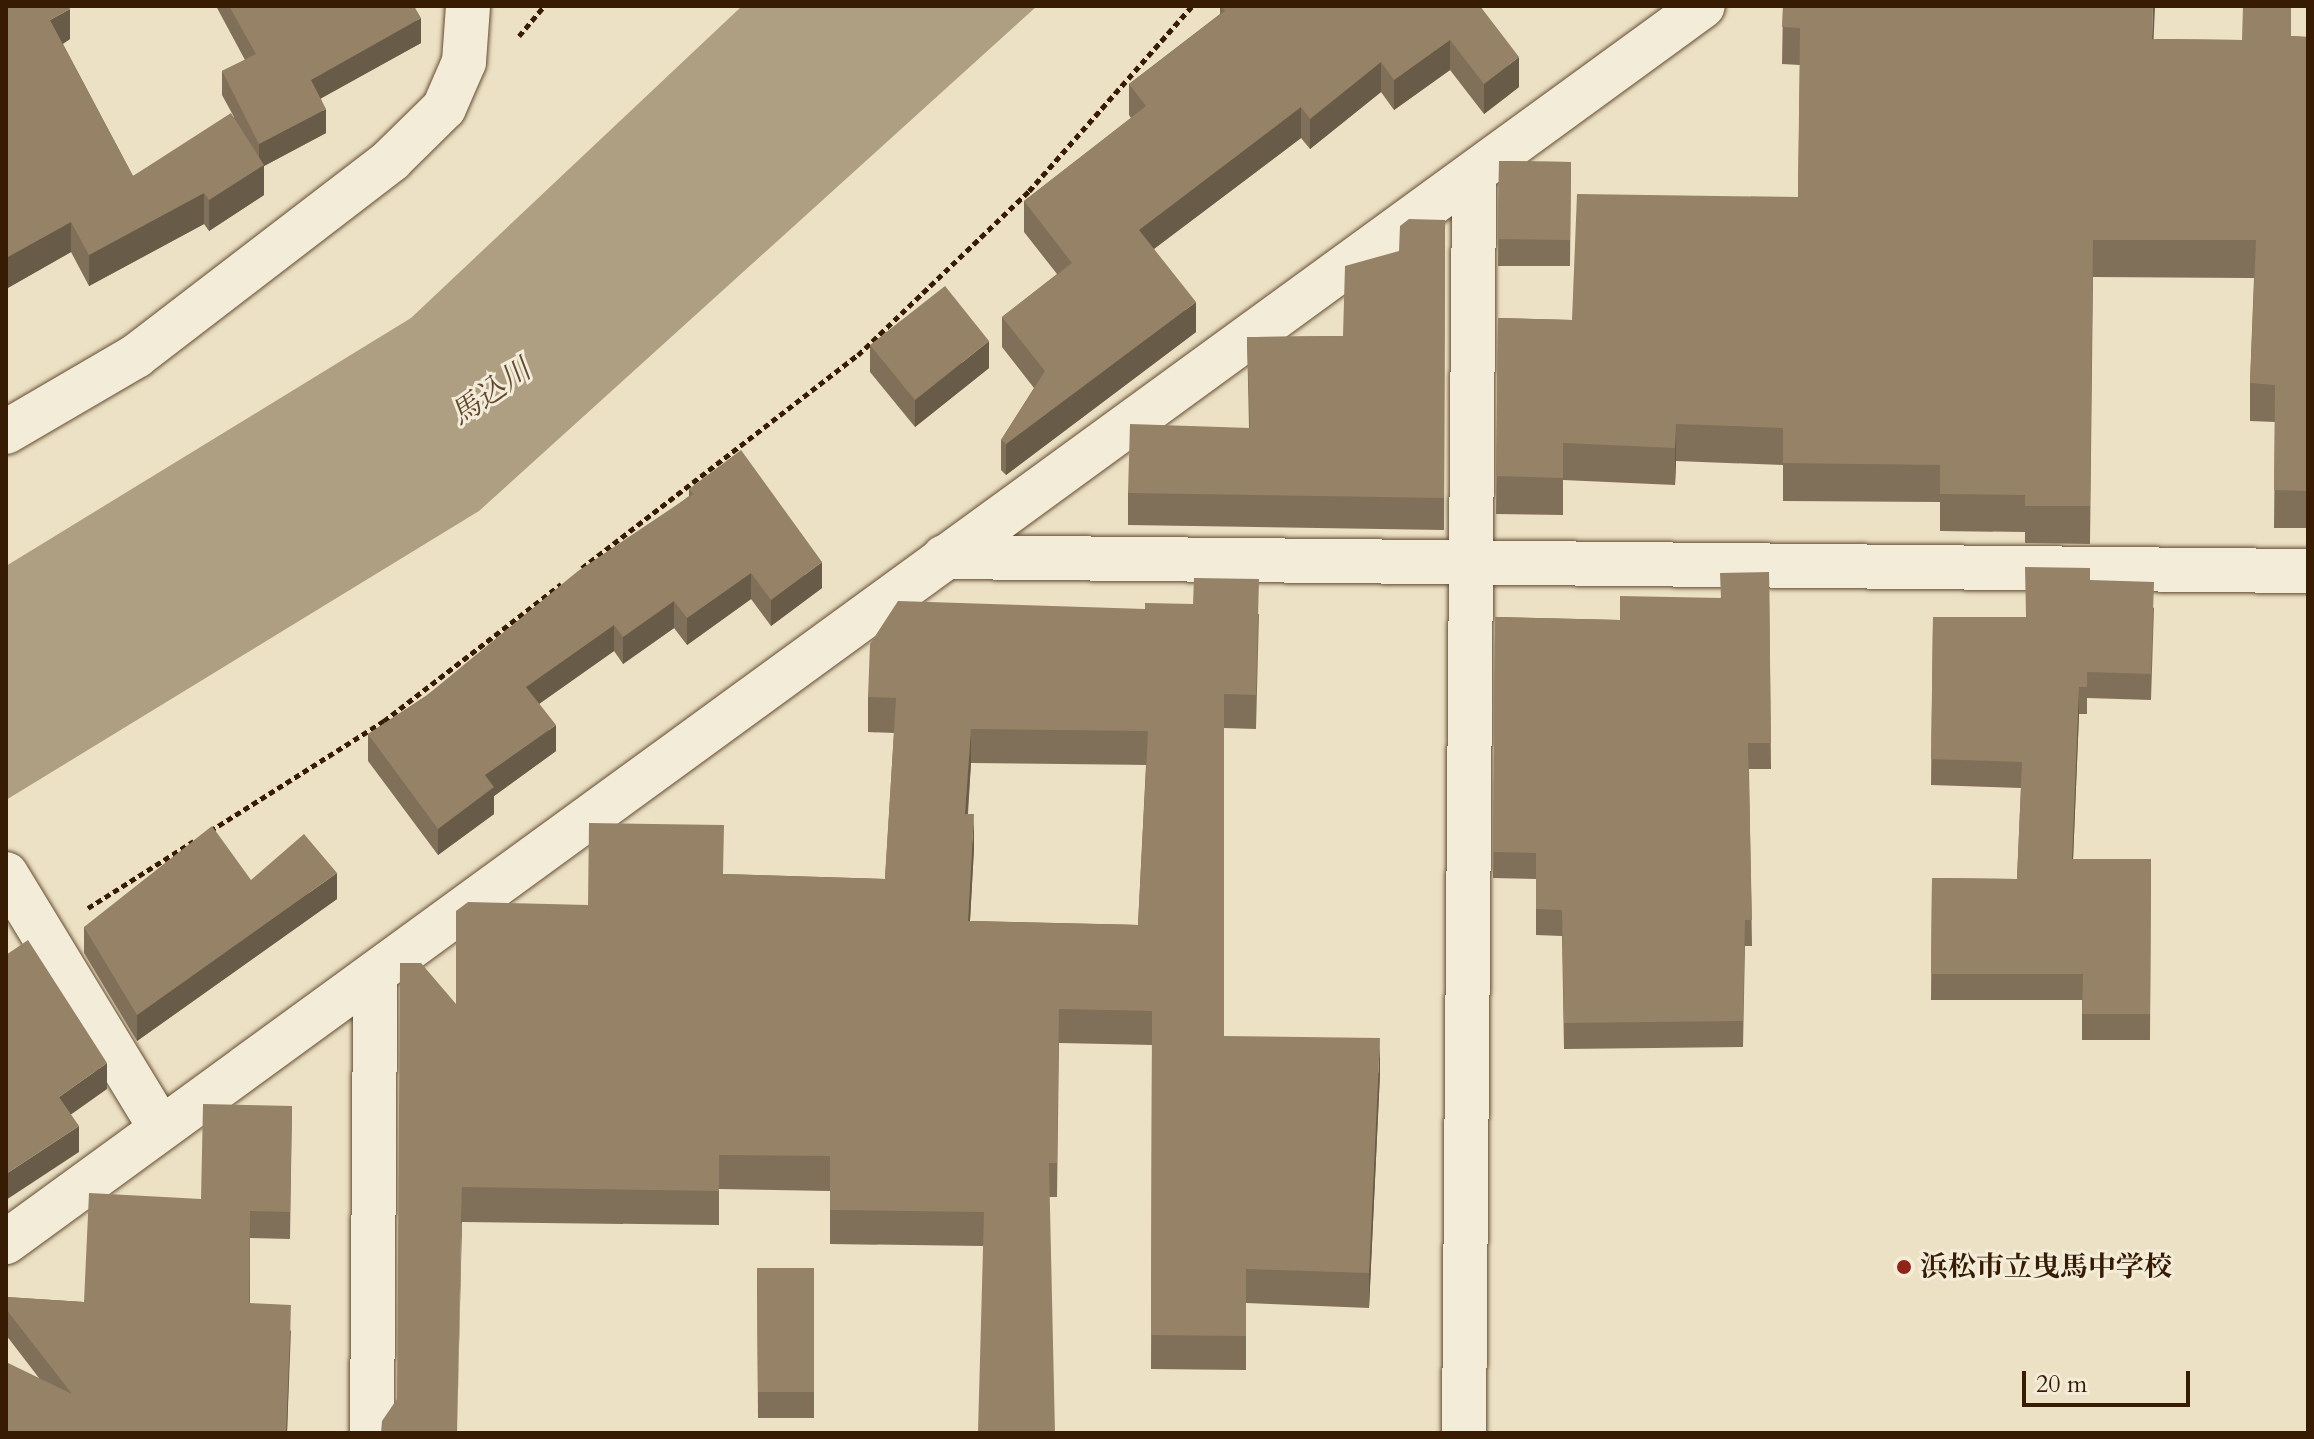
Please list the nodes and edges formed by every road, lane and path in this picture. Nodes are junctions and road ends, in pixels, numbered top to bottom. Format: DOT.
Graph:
graph roads {
  1 [pos="468,6"];
  2 [pos="1192,6"];
  3 [pos="1703,6"];
  4 [pos="1474,174"];
  5 [pos="6,432"];
  6 [pos="944,557"];
  7 [pos="1470,565"];
  8 [pos="2308,571"];
  9 [pos="6,874"];
  10 [pos="35,931"];
  11 [pos="375,974"];
  12 [pos="160,1127"];
  13 [pos="6,1242"];
  14 [pos="372,1433"];
  15 [pos="1464,1433"];
  1 -- 5 [label="street"];
  2 -- 10 [label="path"];
  3 -- 4 [label="street"];
  4 -- 6 [label="street"];
  4 -- 7 [label="street"];
  6 -- 7 [label="street"];
  6 -- 11 [label="street"];
  7 -- 8 [label="street"];
  7 -- 15 [label="street"];
  9 -- 10 [label="street"];
  10 -- 12 [label="street"];
  11 -- 12 [label="street"];
  11 -- 14 [label="street"];
  12 -- 13 [label="street"];
}
